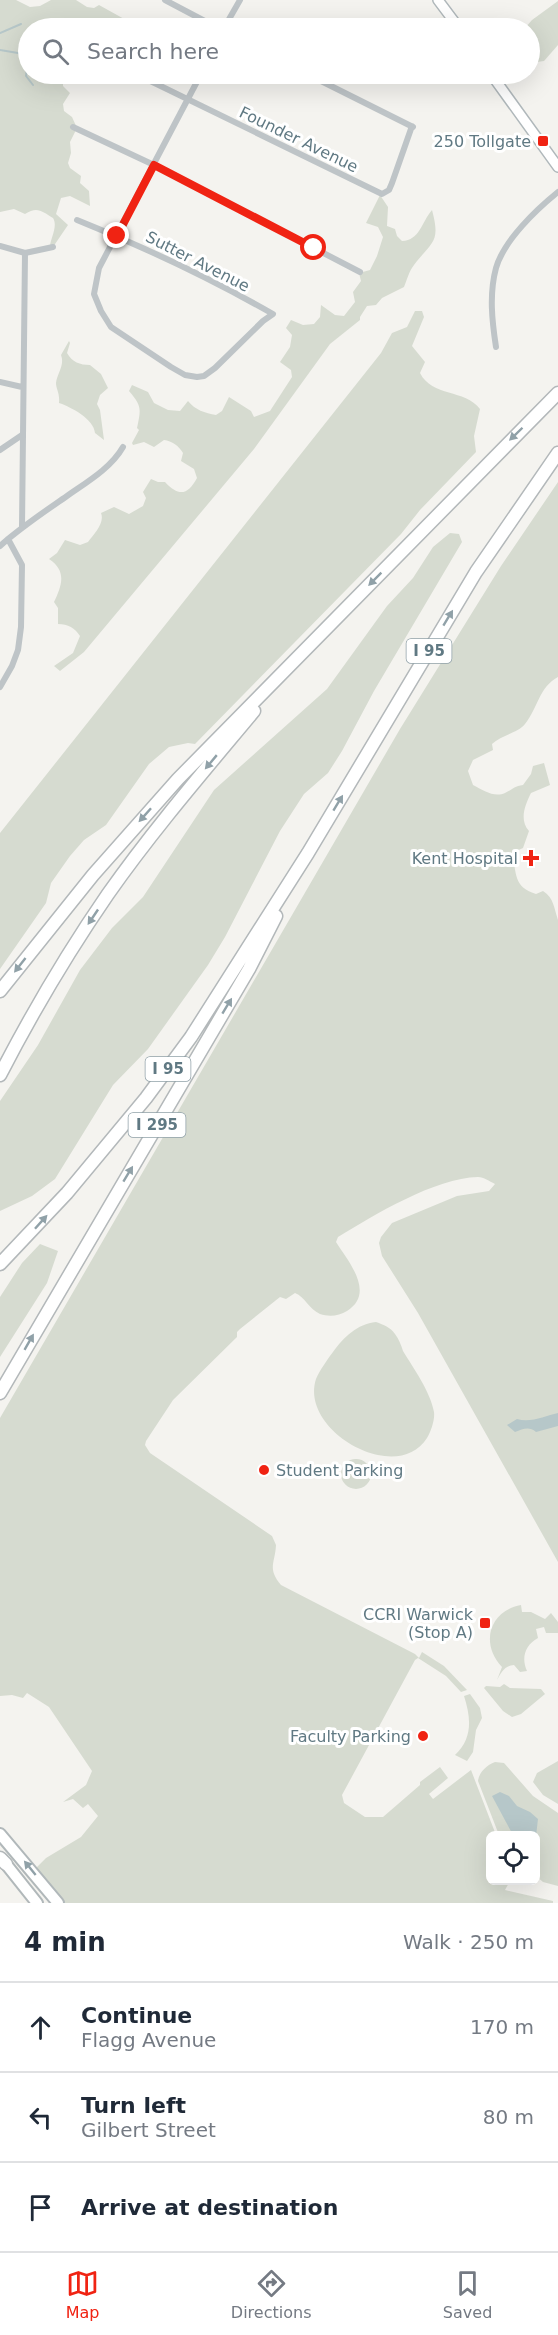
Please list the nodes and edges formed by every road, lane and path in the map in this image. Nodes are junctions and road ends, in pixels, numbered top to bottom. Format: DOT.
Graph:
graph roads {
  1 [pos="165,0"];
  2 [pos="240,0"];
  3 [pos="438,0"];
  4 [pos="199,18"];
  5 [pos="230,18"];
  6 [pos="452,18"];
  7 [pos="156,84"];
  8 [pos="196,84"];
  9 [pos="327,84"];
  10 [pos="498,84"];
  11 [pos="188,100"];
  12 [pos="73,127"];
  13 [pos="154,165"];
  14 [pos="558,167"];
  15 [pos="558,192"];
  16 [pos="77,220"];
  17 [pos="117,236"];
  18 [pos="0,246"];
  19 [pos="52,246"];
  20 [pos="25,253"];
  21 [pos="360,273"];
  22 [pos="496,347"];
  23 [pos="0,382"];
  24 [pos="22,387"];
  25 [pos="558,393"];
  26 [pos="22,435"];
  27 [pos="123,447"];
  28 [pos="0,450"];
  29 [pos="558,453"];
  30 [pos="22,527"];
  31 [pos="8,539"];
  32 [pos="0,546"];
  33 [pos="302,652"];
  34 [pos="0,687"];
  35 [pos="308,853"];
  36 [pos="0,991"];
  37 [pos="0,1075"];
  38 [pos="0,1264"];
  39 [pos="0,1393"];
  40 [pos="0,1834"];
  41 [pos="2,1859"];
  42 [pos="37,1903"];
  43 [pos="58,1903"];
  1 -- 4 [label="street"];
  2 -- 5 [label="street"];
  3 -- 6 [label="main road"];
  7 -- 11 [label="street, Founder Avenue"];
  8 -- 11 [label="street"];
  9 -- 11 [label="street, Founder Avenue"];
  10 -- 14 [label="main road"];
  11 -- 13 [label="street"];
  12 -- 13 [label="street"];
  13 -- 17 [label="street"];
  13 -- 21 [label="street"];
  15 -- 22 [label="street"];
  16 -- 17 [label="street, Sutter Avenue"];
  17 -- 17 [label="street, Sutter Avenue"];
  18 -- 20 [label="street"];
  19 -- 20 [label="street"];
  20 -- 24 [label="street"];
  23 -- 24 [label="street"];
  24 -- 26 [label="street"];
  25 -- 33 [label="highway, one-way"];
  26 -- 28 [label="street"];
  26 -- 30 [label="street"];
  27 -- 30 [label="street"];
  35 -- 29 [label="highway, I 95, one-way"];
  30 -- 31 [label="street"];
  31 -- 32 [label="street"];
  31 -- 34 [label="street"];
  33 -- 36 [label="highway, one-way"];
  33 -- 37 [label="highway, one-way"];
  38 -- 35 [label="highway, I 95, one-way"];
  39 -- 35 [label="highway, I 295, one-way"];
  43 -- 40 [label="main road, one-way"];
  41 -- 42 [label="main road"];
}
